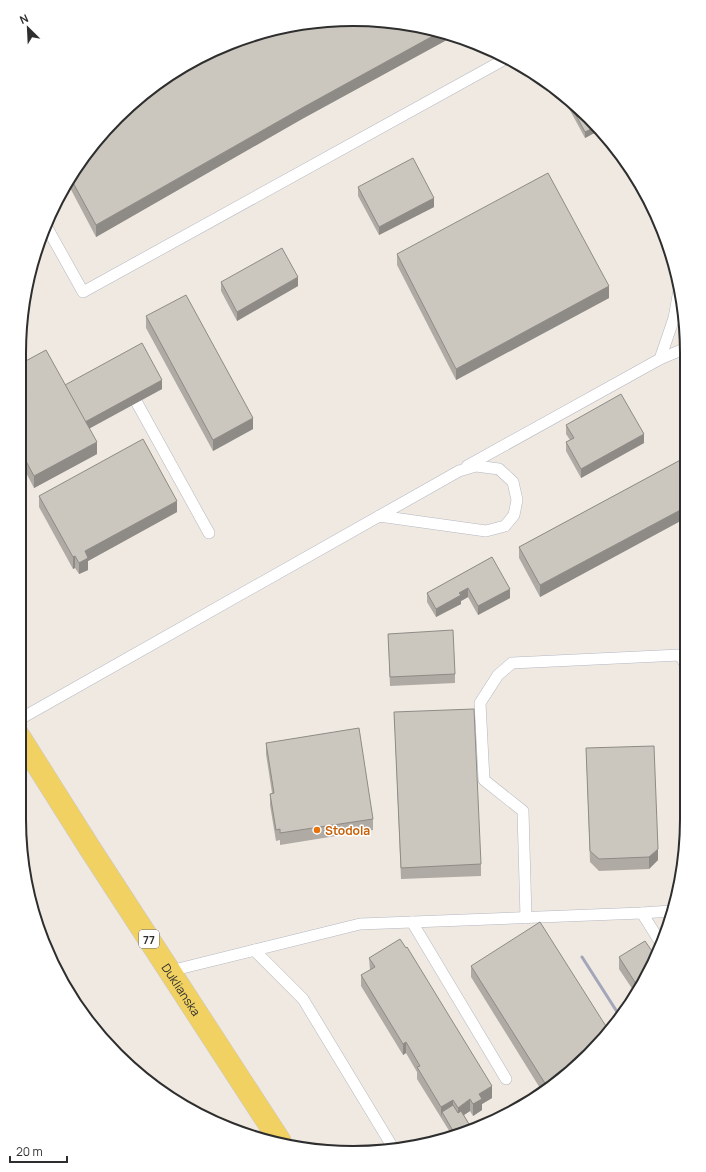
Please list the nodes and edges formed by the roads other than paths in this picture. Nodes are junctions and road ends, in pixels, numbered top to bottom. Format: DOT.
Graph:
graph roads {
  1 [pos="501,62"];
  2 [pos="49,232"];
  3 [pos="676,305"];
  4 [pos="680,351"];
  5 [pos="660,359"];
  6 [pos="137,403"];
  7 [pos="459,471"];
  8 [pos="379,516"];
  9 [pos="209,533"];
  10 [pos="680,655"];
  11 [pos="26,716"];
  12 [pos="26,746"];
  13 [pos="667,911"];
  14 [pos="642,913"];
  15 [pos="526,918"];
  16 [pos="412,922"];
  17 [pos="657,938"];
  18 [pos="254,950"];
  19 [pos="170,971"];
  20 [pos="506,1079"];
  21 [pos="278,1137"];
  22 [pos="390,1144"];
  1 -- 2 [label="lane"];
  3 -- 5 [label="lane"];
  4 -- 5 [label="lane"];
  5 -- 7 [label="lane"];
  6 -- 9 [label="lane"];
  7 -- 8 [label="lane"];
  7 -- 8 [label="lane"];
  8 -- 11 [label="lane"];
  10 -- 15 [label="lane"];
  12 -- 19 [label="main road, Duklianska / 77"];
  13 -- 14 [label="lane"];
  14 -- 15 [label="lane"];
  14 -- 17 [label="lane"];
  15 -- 16 [label="lane"];
  16 -- 18 [label="lane"];
  16 -- 20 [label="lane"];
  18 -- 19 [label="lane"];
  18 -- 22 [label="lane"];
  19 -- 21 [label="main road, Duklianska / 77"];
}
